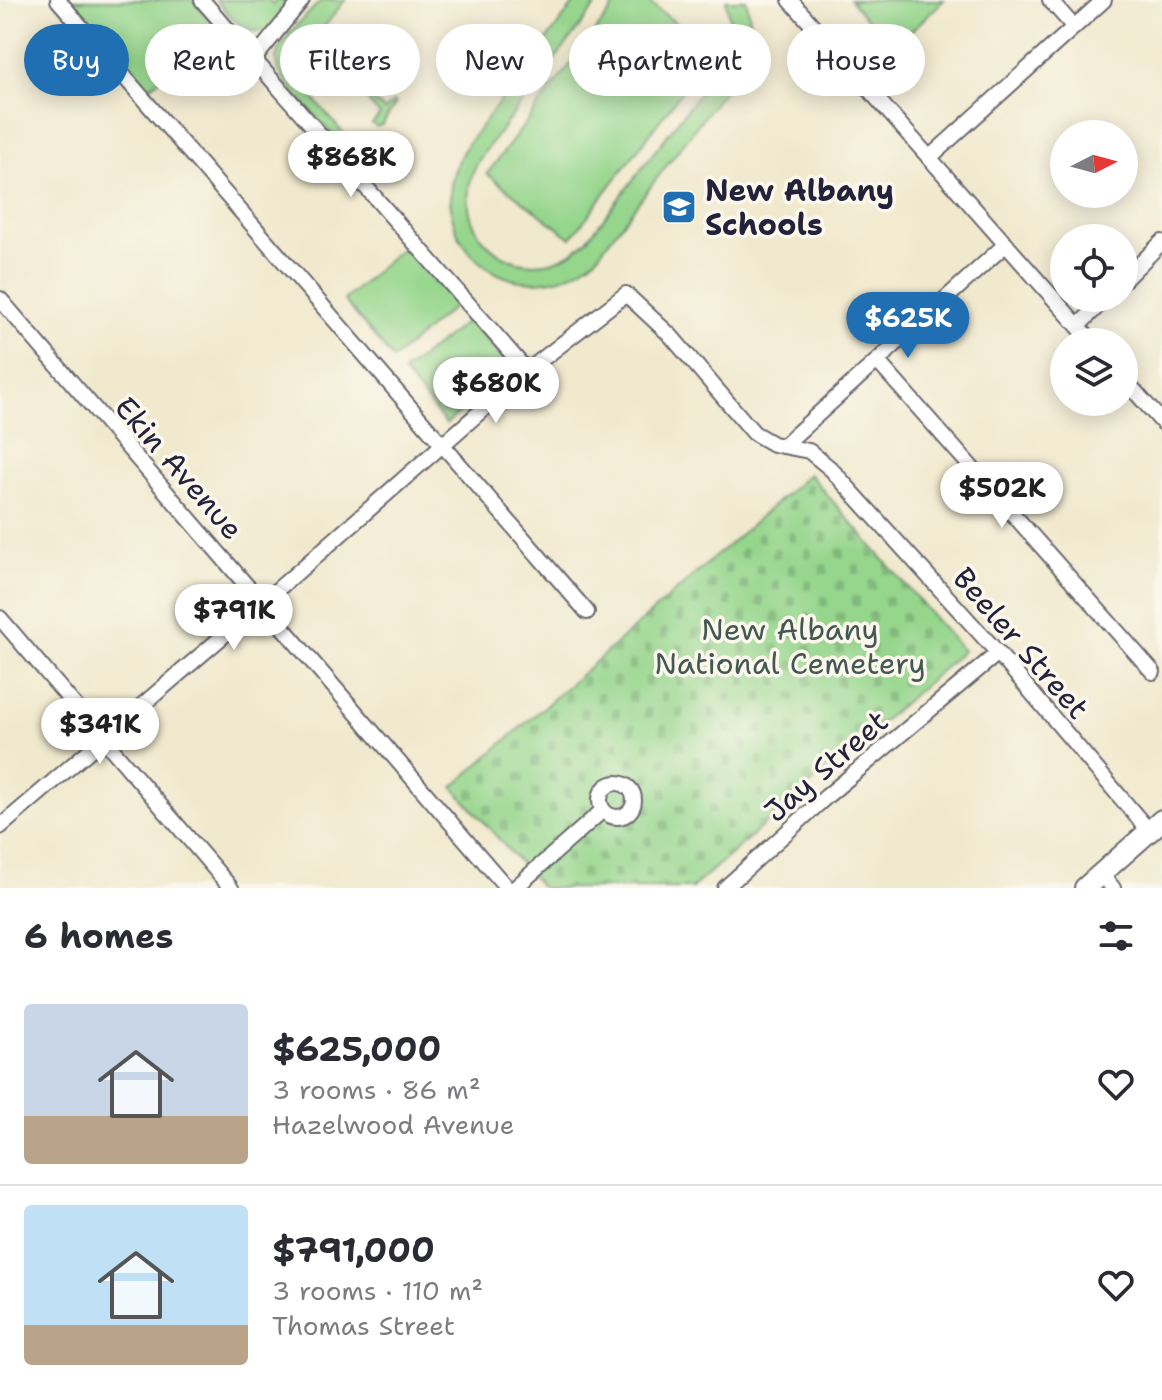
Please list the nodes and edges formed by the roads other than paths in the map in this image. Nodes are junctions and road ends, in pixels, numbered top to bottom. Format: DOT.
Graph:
graph roads {
  1 [pos="58,0"];
  2 [pos="202,0"];
  3 [pos="302,0"];
  4 [pos="790,0"];
  5 [pos="1050,0"];
  6 [pos="1104,0"];
  7 [pos="223,24"];
  8 [pos="1074,27"];
  9 [pos="264,47"];
  10 [pos="264,70"];
  11 [pos="929,158"];
  12 [pos="1162,242"];
  13 [pos="1006,244"];
  14 [pos="1138,266"];
  15 [pos="0,299"];
  16 [pos="1092,312"];
  17 [pos="1078,326"];
  18 [pos="878,362"];
  19 [pos="528,372"];
  20 [pos="1138,392"];
  21 [pos="1159,412"];
  22 [pos="443,446"];
  23 [pos="783,446"];
  24 [pos="262,603"];
  25 [pos="587,612"];
  26 [pos="0,618"];
  27 [pos="998,653"];
  28 [pos="1153,672"];
  29 [pos="101,738"];
  30 [pos="603,810"];
  31 [pos="1156,826"];
  32 [pos="0,827"];
  33 [pos="1107,881"];
  34 [pos="231,888"];
  35 [pos="507,888"];
  36 [pos="515,888"];
  37 [pos="725,888"];
  38 [pos="1085,888"];
  1 -- 22 [label="street"];
  2 -- 7 [label="street"];
  3 -- 9 [label="street"];
  4 -- 11 [label="street"];
  5 -- 8 [label="street"];
  6 -- 8 [label="street"];
  8 -- 11 [label="street"];
  10 -- 19 [label="street"];
  11 -- 13 [label="street"];
  12 -- 14 [label="street"];
  13 -- 17 [label="street"];
  13 -- 18 [label="street"];
  15 -- 24 [label="street, Ekin Avenue"];
  16 -- 17 [label="street"];
  18 -- 23 [label="street"];
  18 -- 28 [label="street"];
  19 -- 22 [label="street"];
  19 -- 23 [label="street, Beeler Street"];
  20 -- 21 [label="street"];
  22 -- 24 [label="street"];
  22 -- 25 [label="street"];
  23 -- 27 [label="street, Beeler Street"];
  24 -- 29 [label="street"];
  24 -- 35 [label="street, Ekin Avenue"];
  26 -- 29 [label="street"];
  27 -- 31 [label="street, Beeler Street"];
  27 -- 37 [label="street, Jay Street"];
  29 -- 32 [label="street"];
  29 -- 34 [label="street"];
  30 -- 36 [label="street"];
  31 -- 33 [label="main road"];
  33 -- 38 [label="main road"];
}
